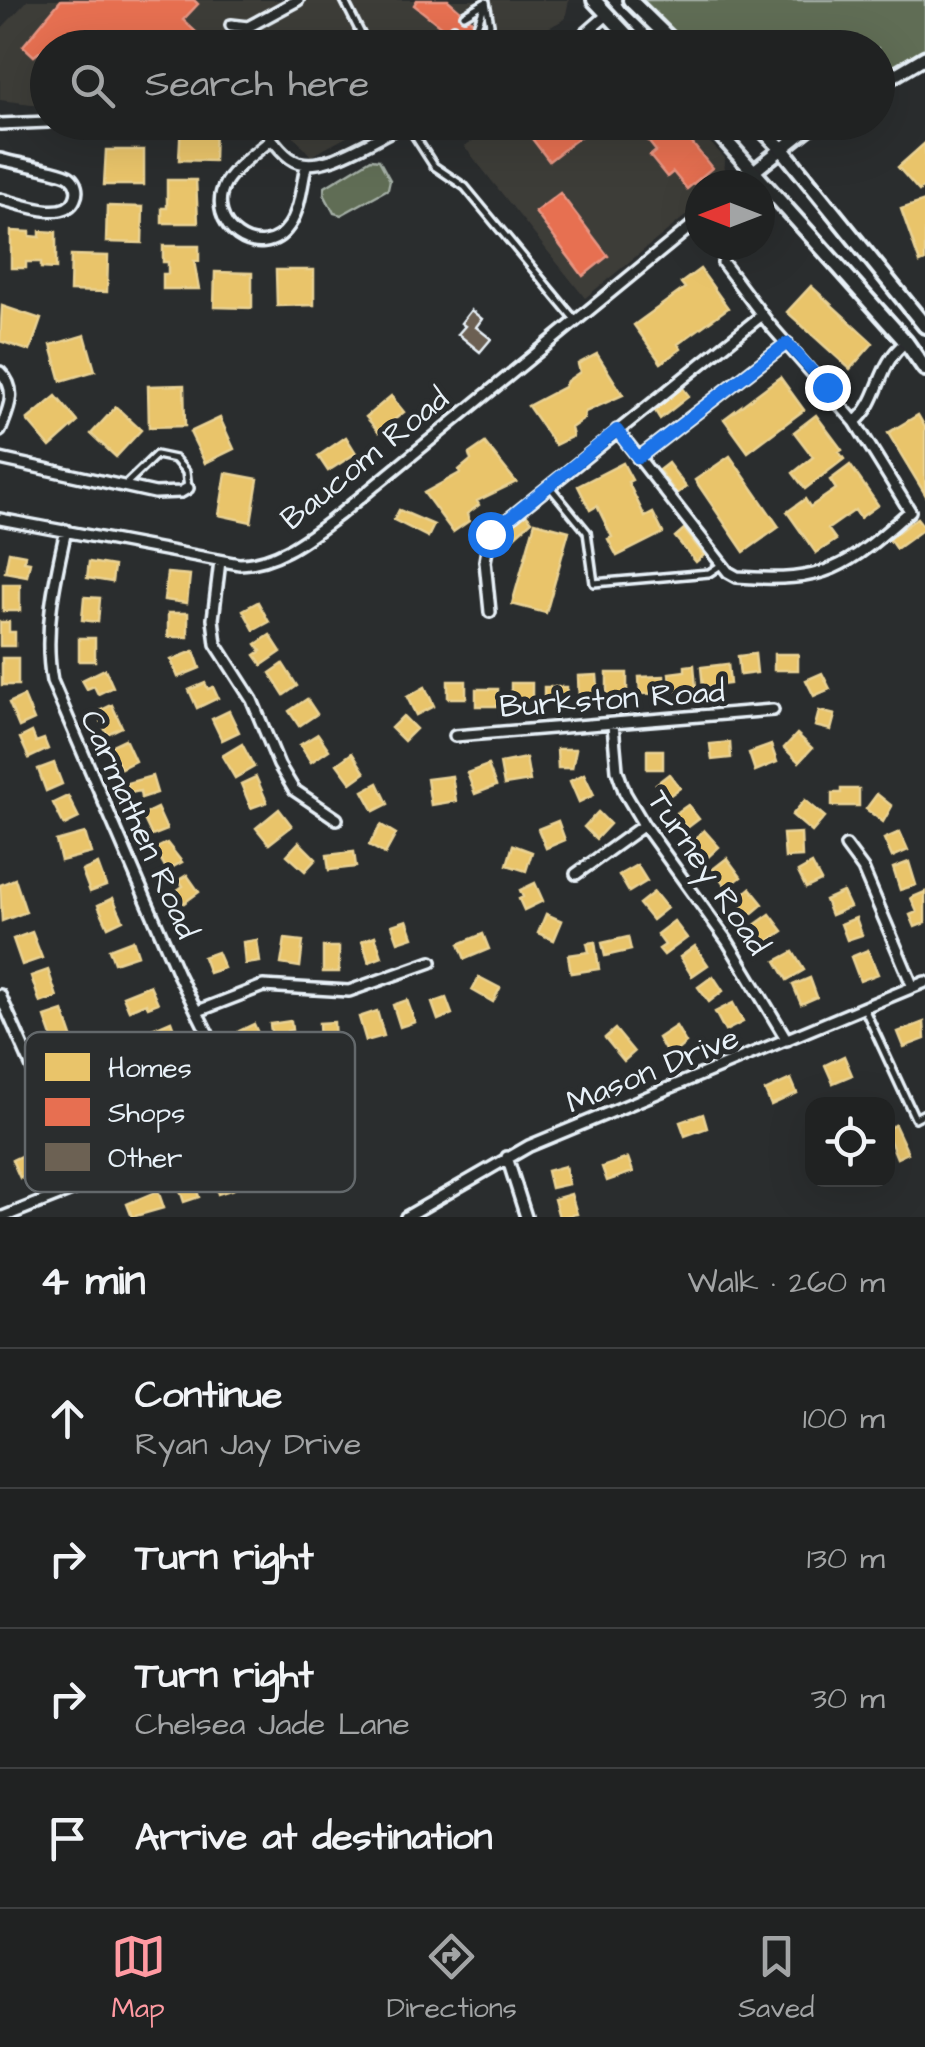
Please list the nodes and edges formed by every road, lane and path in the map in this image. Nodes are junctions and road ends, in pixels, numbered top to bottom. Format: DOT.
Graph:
graph roads {
  1 [pos="298,0"];
  2 [pos="344,0"];
  3 [pos="594,0"];
  4 [pos="630,0"];
  5 [pos="486,2"];
  6 [pos="608,14"];
  7 [pos="230,25"];
  8 [pos="359,30"];
  9 [pos="486,30"];
  10 [pos="590,30"];
  11 [pos="623,30"];
  12 [pos="661,30"];
  13 [pos="925,58"];
  14 [pos="895,75"];
  15 [pos="30,123"];
  16 [pos="0,124"];
  17 [pos="271,140"];
  18 [pos="273,140"];
  19 [pos="373,140"];
  20 [pos="418,140"];
  21 [pos="726,140"];
  22 [pos="774,140"];
  23 [pos="792,140"];
  24 [pos="782,148"];
  25 [pos="0,159"];
  26 [pos="306,166"];
  27 [pos="753,170"];
  28 [pos="755,170"];
  29 [pos="775,195"];
  30 [pos="0,200"];
  31 [pos="685,232"];
  32 [pos="723,263"];
  33 [pos="762,315"];
  34 [pos="576,321"];
  35 [pos="925,326"];
  36 [pos="906,342"];
  37 [pos="787,343"];
  38 [pos="925,369"];
  39 [pos="0,372"];
  40 [pos="856,422"];
  41 [pos="617,430"];
  42 [pos="0,432"];
  43 [pos="638,458"];
  44 [pos="0,460"];
  45 [pos="126,486"];
  46 [pos="548,486"];
  47 [pos="188,488"];
  48 [pos="0,520"];
  49 [pos="66,530"];
  50 [pos="220,562"];
  51 [pos="722,564"];
  52 [pos="490,612"];
  53 [pos="773,710"];
  54 [pos="613,725"];
  55 [pos="455,736"];
  56 [pos="337,820"];
  57 [pos="644,826"];
  58 [pos="846,846"];
  59 [pos="576,874"];
  60 [pos="431,962"];
  61 [pos="925,982"];
  62 [pos="913,987"];
  63 [pos="0,995"];
  64 [pos="864,1008"];
  65 [pos="198,1011"];
  66 [pos="208,1032"];
  67 [pos="787,1040"];
  68 [pos="25,1051"];
  69 [pos="925,1113"];
  70 [pos="507,1157"];
  71 [pos="64,1192"];
  72 [pos="3,1217"];
  73 [pos="406,1217"];
  74 [pos="526,1217"];
  1 -- 7 [label="street"];
  2 -- 8 [label="lane"];
  3 -- 6 [label="main road"];
  4 -- 12 [label="main road"];
  5 -- 5 [label="lane"];
  5 -- 9 [label="lane"];
  6 -- 10 [label="street"];
  6 -- 11 [label="main road"];
  13 -- 14 [label="street"];
  15 -- 16 [label="street"];
  17 -- 26 [label="street"];
  18 -- 26 [label="street"];
  19 -- 26 [label="street"];
  20 -- 34 [label="lane"];
  21 -- 27 [label="main road"];
  22 -- 24 [label="main road"];
  23 -- 24 [label="street"];
  24 -- 28 [label="street"];
  24 -- 35 [label="main road"];
  25 -- 30 [label="street"];
  29 -- 36 [label="main road"];
  31 -- 34 [label="street, Baucom Road"];
  32 -- 33 [label="street"];
  33 -- 37 [label="street"];
  33 -- 41 [label="street"];
  34 -- 50 [label="street, Baucom Road"];
  36 -- 38 [label="main road"];
  36 -- 40 [label="street"];
  37 -- 40 [label="street"];
  37 -- 43 [label="street"];
  39 -- 42 [label="street"];
  40 -- 51 [label="street"];
  41 -- 43 [label="street"];
  41 -- 46 [label="street"];
  43 -- 51 [label="street"];
  44 -- 45 [label="street"];
  45 -- 47 [label="street"];
  45 -- 47 [label="lane"];
  46 -- 51 [label="lane"];
  46 -- 52 [label="street"];
  48 -- 49 [label="street, Baucom Road"];
  49 -- 50 [label="street, Baucom Road"];
  49 -- 65 [label="street, Carmathen Road"];
  50 -- 56 [label="street"];
  53 -- 54 [label="street, Burkston Road"];
  54 -- 55 [label="street, Burkston Road"];
  54 -- 57 [label="street, Turney Road"];
  57 -- 59 [label="street"];
  57 -- 67 [label="street, Turney Road"];
  58 -- 62 [label="street"];
  60 -- 65 [label="street"];
  61 -- 62 [label="street, Mason Drive"];
  62 -- 64 [label="street, Mason Drive"];
  63 -- 68 [label="street"];
  64 -- 67 [label="street, Mason Drive"];
  64 -- 69 [label="lane"];
  65 -- 66 [label="street, Carmathen Road"];
  67 -- 70 [label="street, Mason Drive"];
  70 -- 73 [label="street, Mason Drive"];
  70 -- 74 [label="street"];
  71 -- 72 [label="street"];
}
